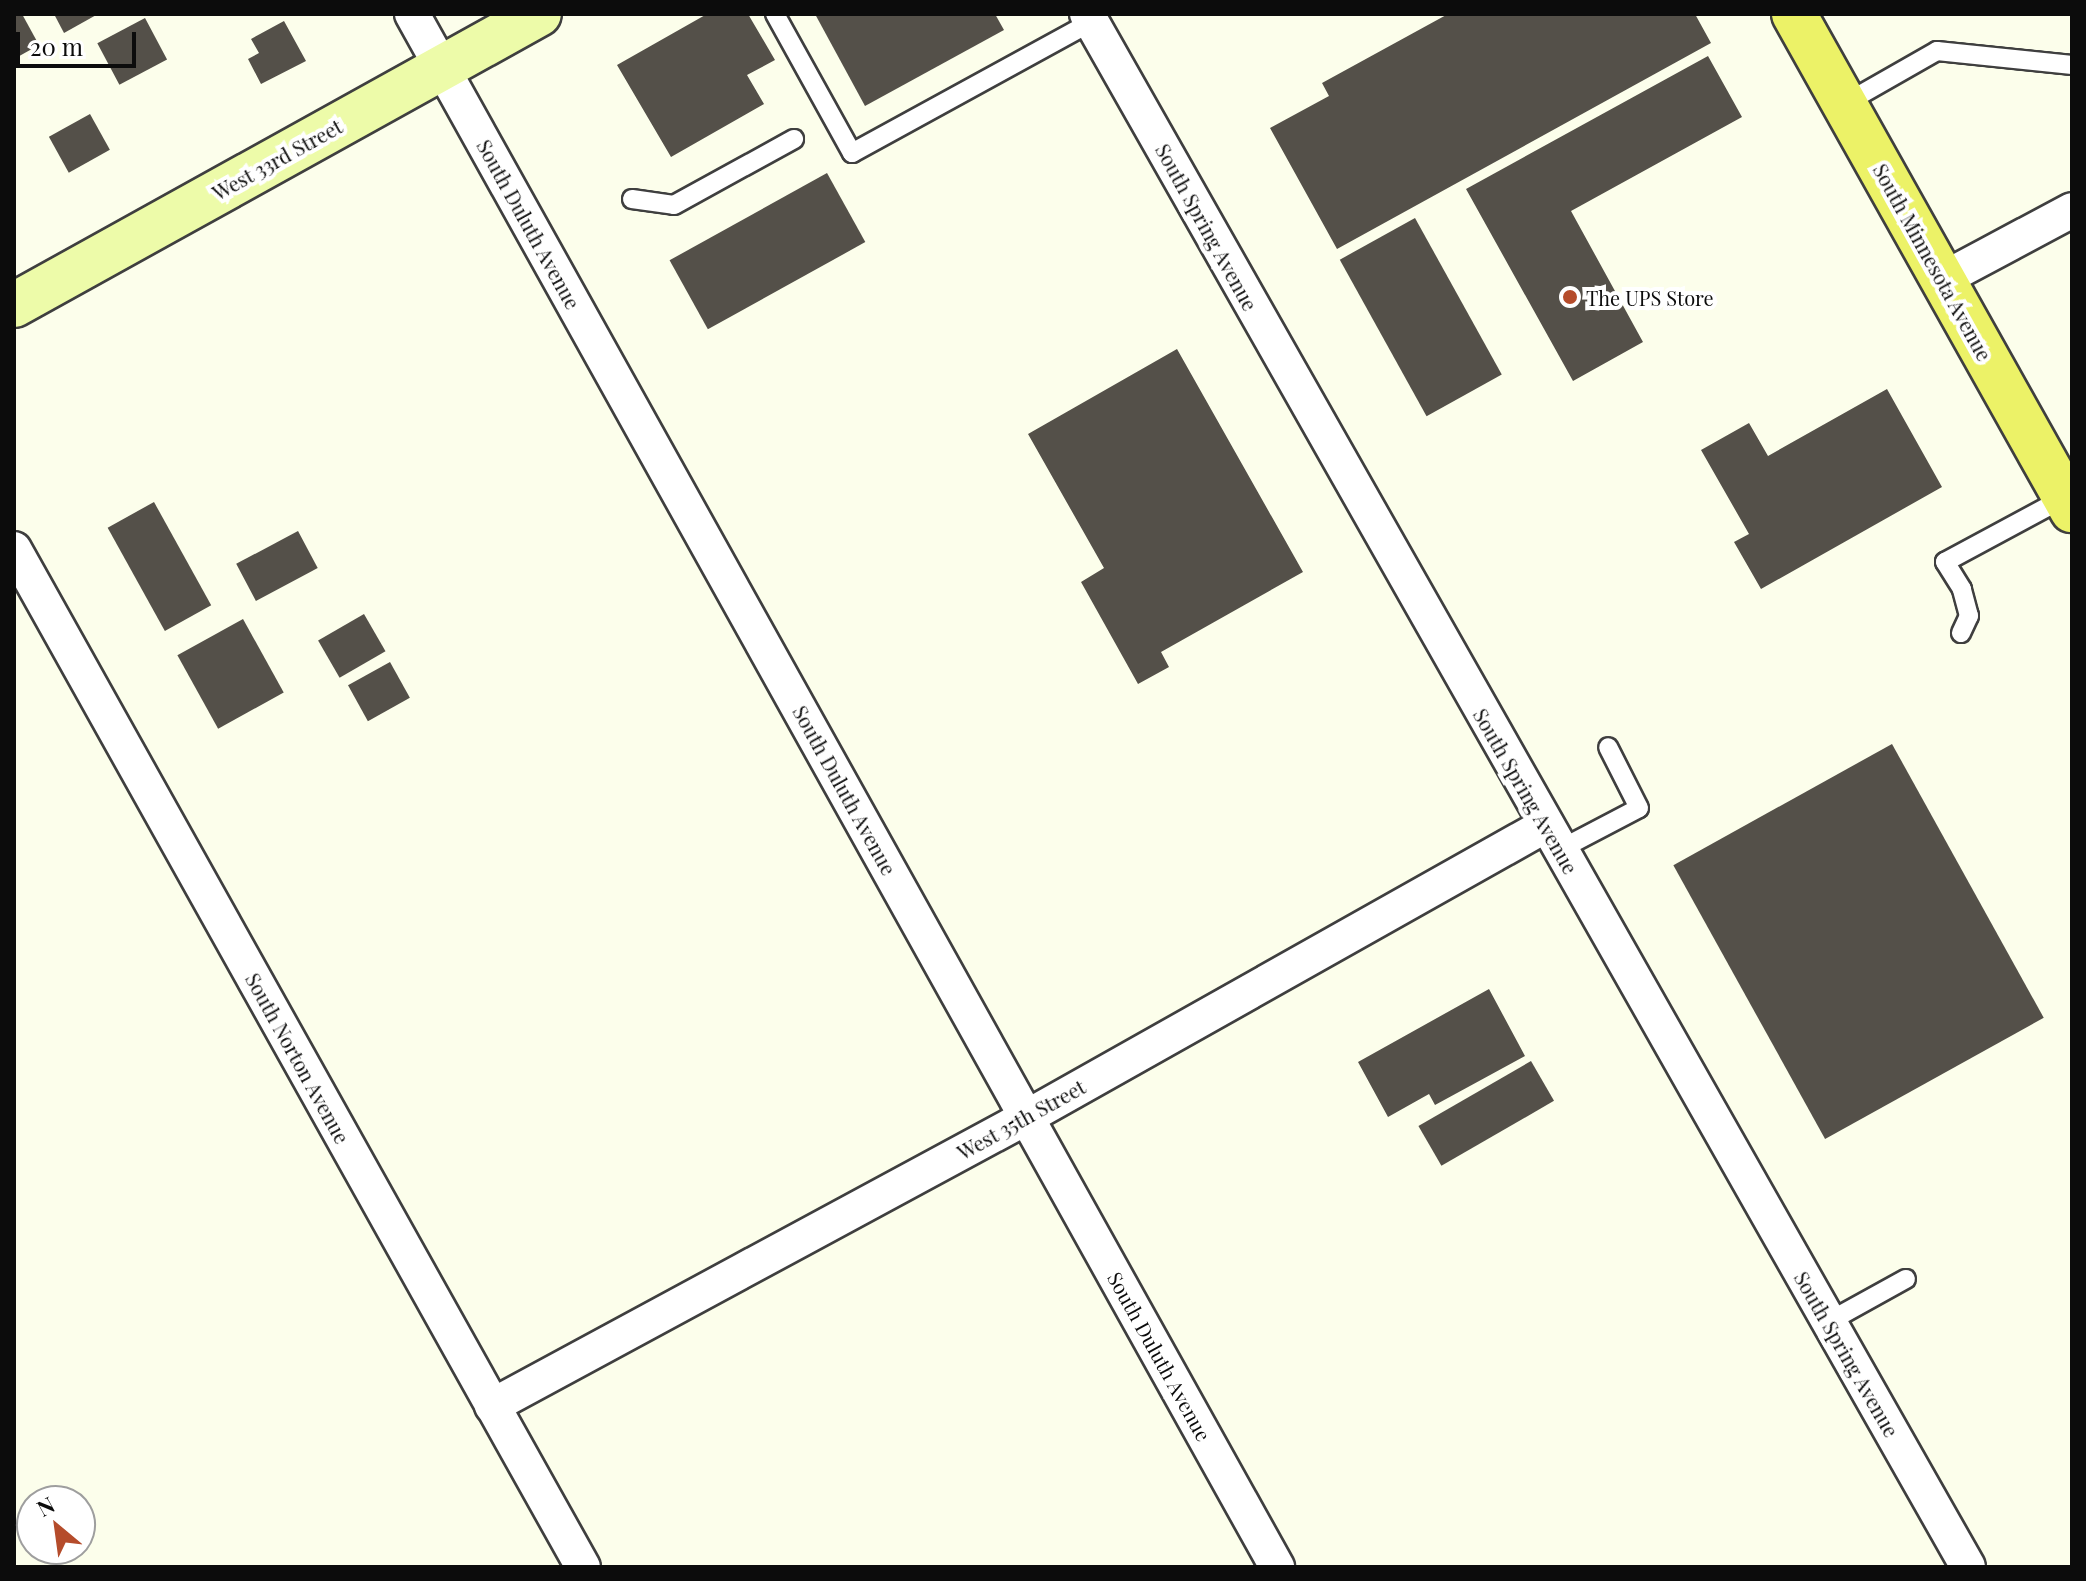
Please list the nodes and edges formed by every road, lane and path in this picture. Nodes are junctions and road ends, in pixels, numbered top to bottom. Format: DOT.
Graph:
graph roads {
  1 [pos="412,14"];
  2 [pos="539,14"];
  3 [pos="775,14"];
  4 [pos="1794,14"];
  5 [pos="1089,18"];
  6 [pos="2072,65"];
  7 [pos="442,68"];
  8 [pos="1844,104"];
  9 [pos="794,139"];
  10 [pos="632,199"];
  11 [pos="2072,210"];
  12 [pos="1943,279"];
  13 [pos="14,305"];
  14 [pos="2068,504"];
  15 [pos="14,549"];
  16 [pos="1961,633"];
  17 [pos="1608,747"];
  18 [pos="1552,837"];
  19 [pos="1027,1117"];
  20 [pos="1906,1279"];
  21 [pos="1828,1322"];
  22 [pos="492,1406"];
  23 [pos="583,1567"];
  24 [pos="1277,1567"];
  25 [pos="1968,1567"];
  1 -- 7 [label="street, South Duluth Avenue"];
  2 -- 7 [label="street, West 33rd Street"];
  3 -- 5 [label="lane"];
  4 -- 8 [label="main road, South Minnesota Avenue"];
  5 -- 18 [label="street, South Spring Avenue"];
  6 -- 8 [label="lane"];
  7 -- 13 [label="street, West 33rd Street"];
  7 -- 19 [label="street, South Duluth Avenue"];
  8 -- 12 [label="main road, South Minnesota Avenue"];
  9 -- 10 [label="lane"];
  11 -- 12 [label="street"];
  12 -- 14 [label="main road, South Minnesota Avenue"];
  14 -- 16 [label="lane"];
  15 -- 22 [label="street, South Norton Avenue"];
  17 -- 18 [label="lane"];
  18 -- 19 [label="street, West 35th Street"];
  18 -- 21 [label="street, South Spring Avenue"];
  19 -- 22 [label="street, West 35th Street"];
  19 -- 24 [label="street, South Duluth Avenue"];
  20 -- 21 [label="lane"];
  21 -- 25 [label="street, South Spring Avenue"];
  22 -- 23 [label="street, South Norton Avenue"];
}
